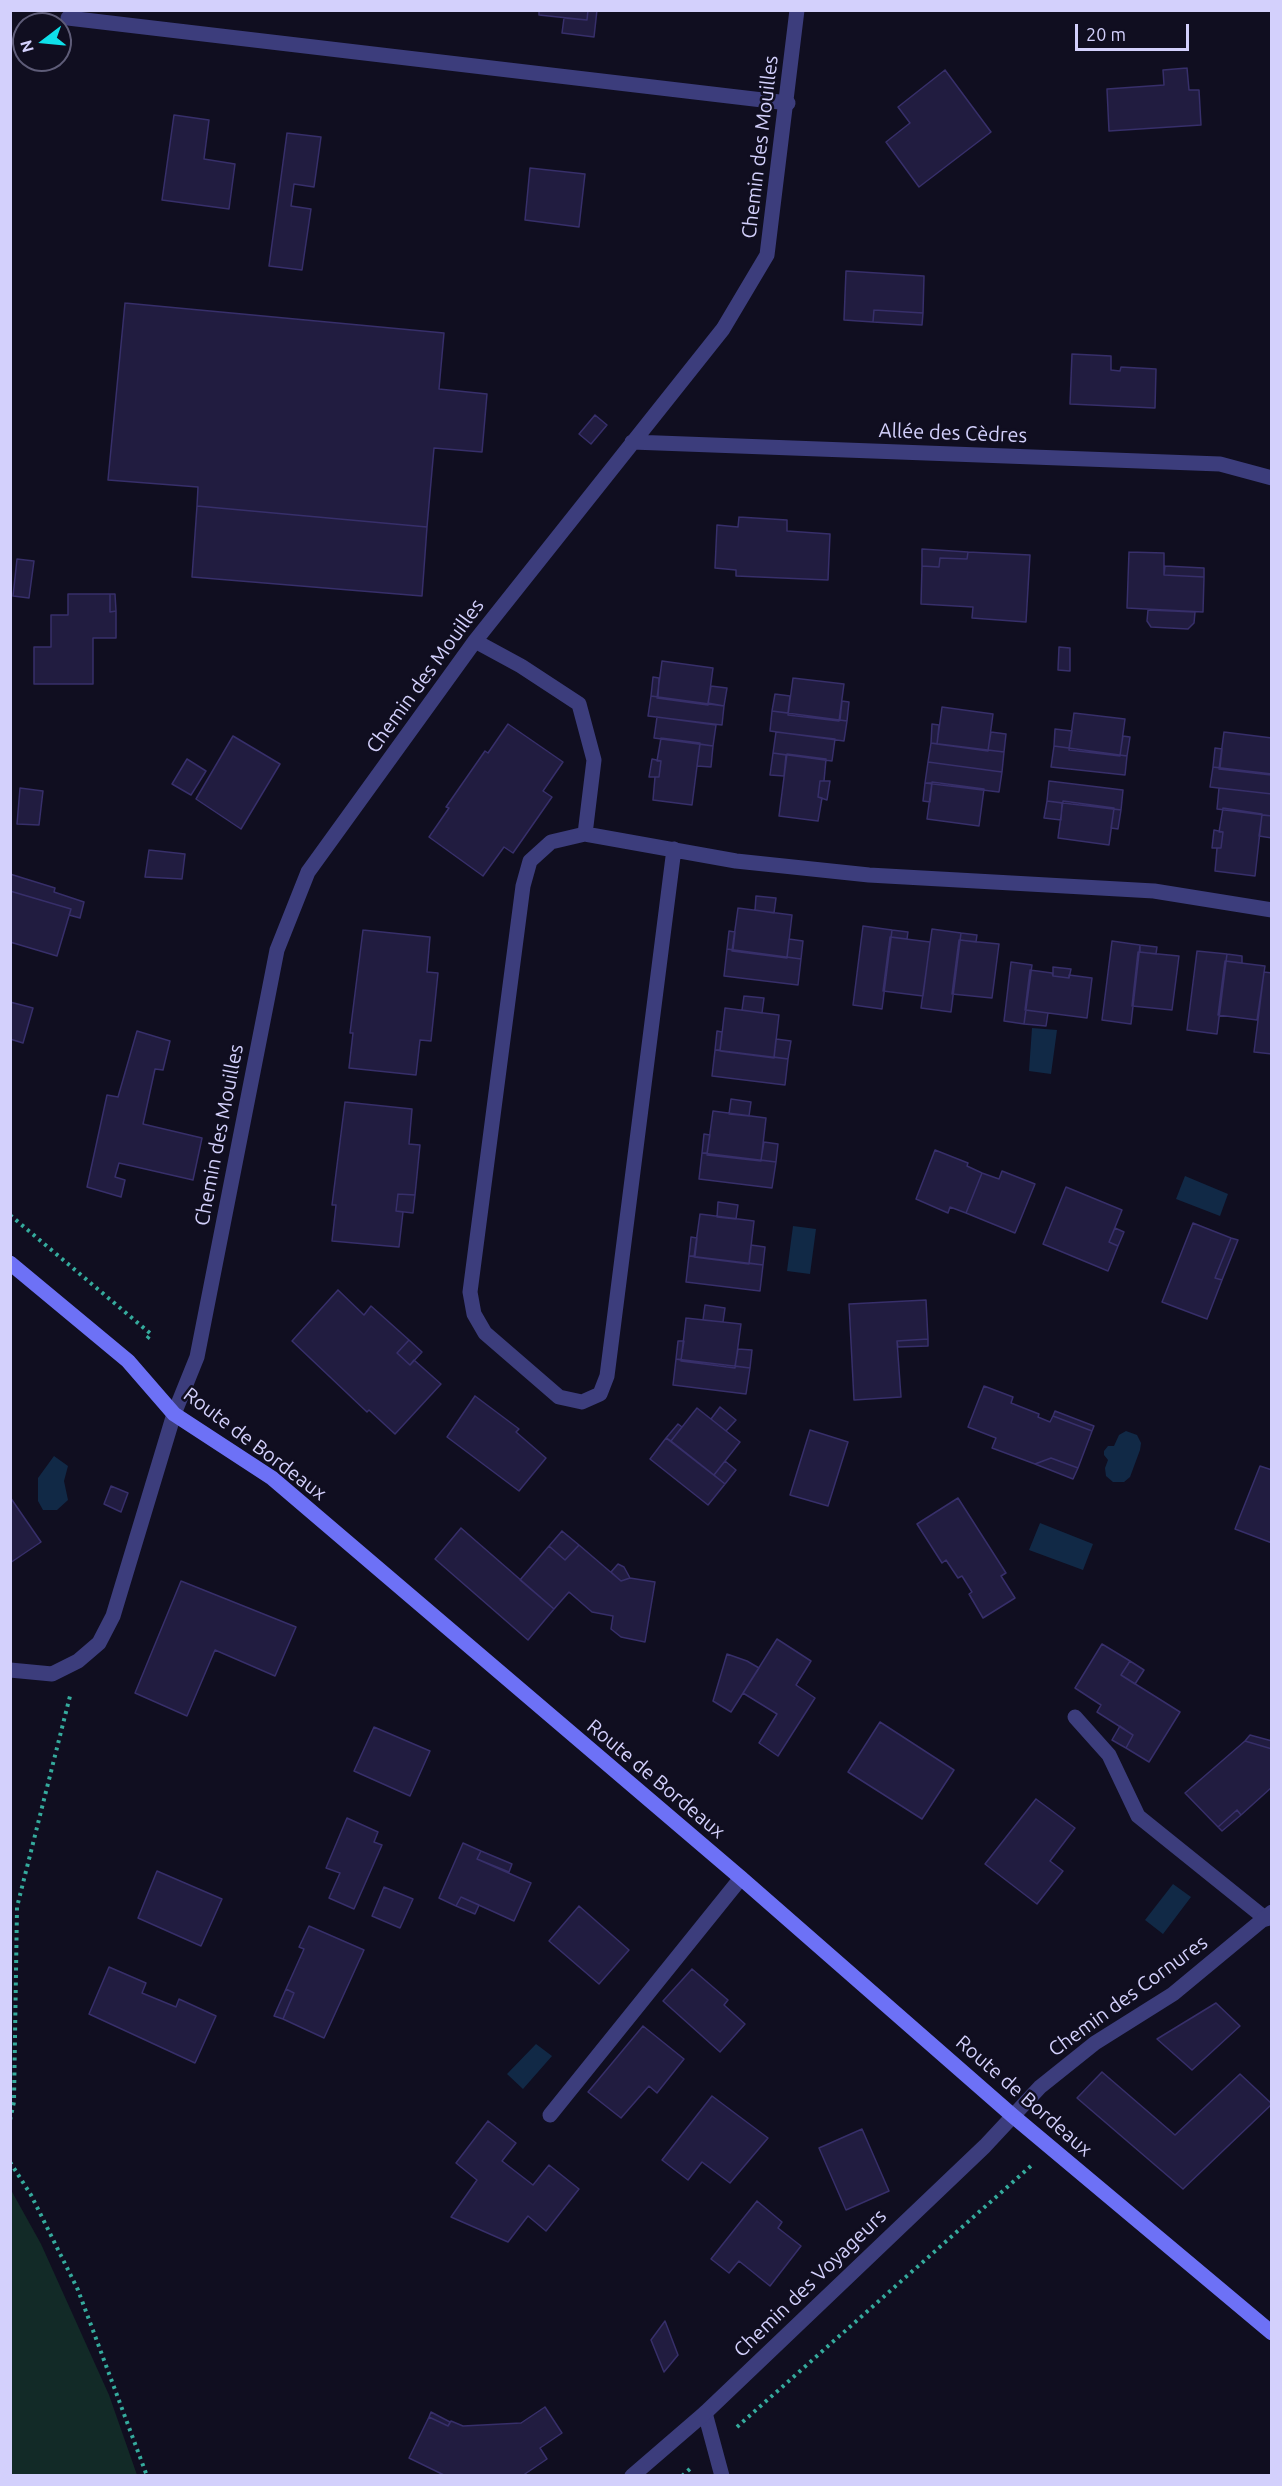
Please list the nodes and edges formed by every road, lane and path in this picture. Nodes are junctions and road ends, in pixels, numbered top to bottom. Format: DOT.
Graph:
graph roads {
  1 [pos="798,10"];
  2 [pos="72,18"];
  3 [pos="788,103"];
  4 [pos="632,442"];
  5 [pos="1272,478"];
  6 [pos="475,641"];
  7 [pos="585,834"];
  8 [pos="674,849"];
  9 [pos="1272,910"];
  10 [pos="10,1215"];
  11 [pos="10,1263"];
  12 [pos="128,1361"];
  13 [pos="174,1414"];
  14 [pos="78,1660"];
  15 [pos="10,1670"];
  16 [pos="1075,1717"];
  17 [pos="741,1878"];
  18 [pos="1269,1915"];
  19 [pos="550,2115"];
  20 [pos="1013,2116"];
  21 [pos="10,2120"];
  22 [pos="1052,2148"];
  23 [pos="10,2162"];
  24 [pos="1272,2333"];
  25 [pos="705,2413"];
  26 [pos="715,2448"];
  27 [pos="147,2475"];
  28 [pos="632,2475"];
  29 [pos="682,2475"];
  30 [pos="723,2475"];
  1 -- 3 [label="street, Chemin des Mouilles"];
  2 -- 3 [label="street"];
  3 -- 4 [label="street, Chemin des Mouilles"];
  4 -- 5 [label="street, Allée des Cèdres"];
  4 -- 6 [label="street, Chemin des Mouilles"];
  6 -- 7 [label="street"];
  6 -- 13 [label="street, Chemin des Mouilles"];
  7 -- 8 [label="street"];
  7 -- 8 [label="street"];
  8 -- 9 [label="street"];
  10 -- 12 [label="path"];
  11 -- 12 [label="main road, Route de Bordeaux"];
  12 -- 13 [label="main road, Route de Bordeaux"];
  13 -- 14 [label="street, Chemin des Mouilles"];
  13 -- 17 [label="main road, Route de Bordeaux"];
  14 -- 15 [label="street, Chemin des Mouilles"];
  14 -- 21 [label="path"];
  16 -- 18 [label="street"];
  17 -- 19 [label="street"];
  17 -- 20 [label="main road, Route de Bordeaux"];
  18 -- 20 [label="street, Chemin des Cornures"];
  20 -- 22 [label="main road, Route de Bordeaux"];
  20 -- 25 [label="street, Chemin des Voyageurs"];
  22 -- 24 [label="main road, Route de Bordeaux"];
  22 -- 26 [label="path"];
  23 -- 27 [label="path"];
  25 -- 26 [label="street"];
  25 -- 28 [label="street, Chemin des Voyageurs"];
  26 -- 29 [label="path"];
  26 -- 30 [label="street"];
}
